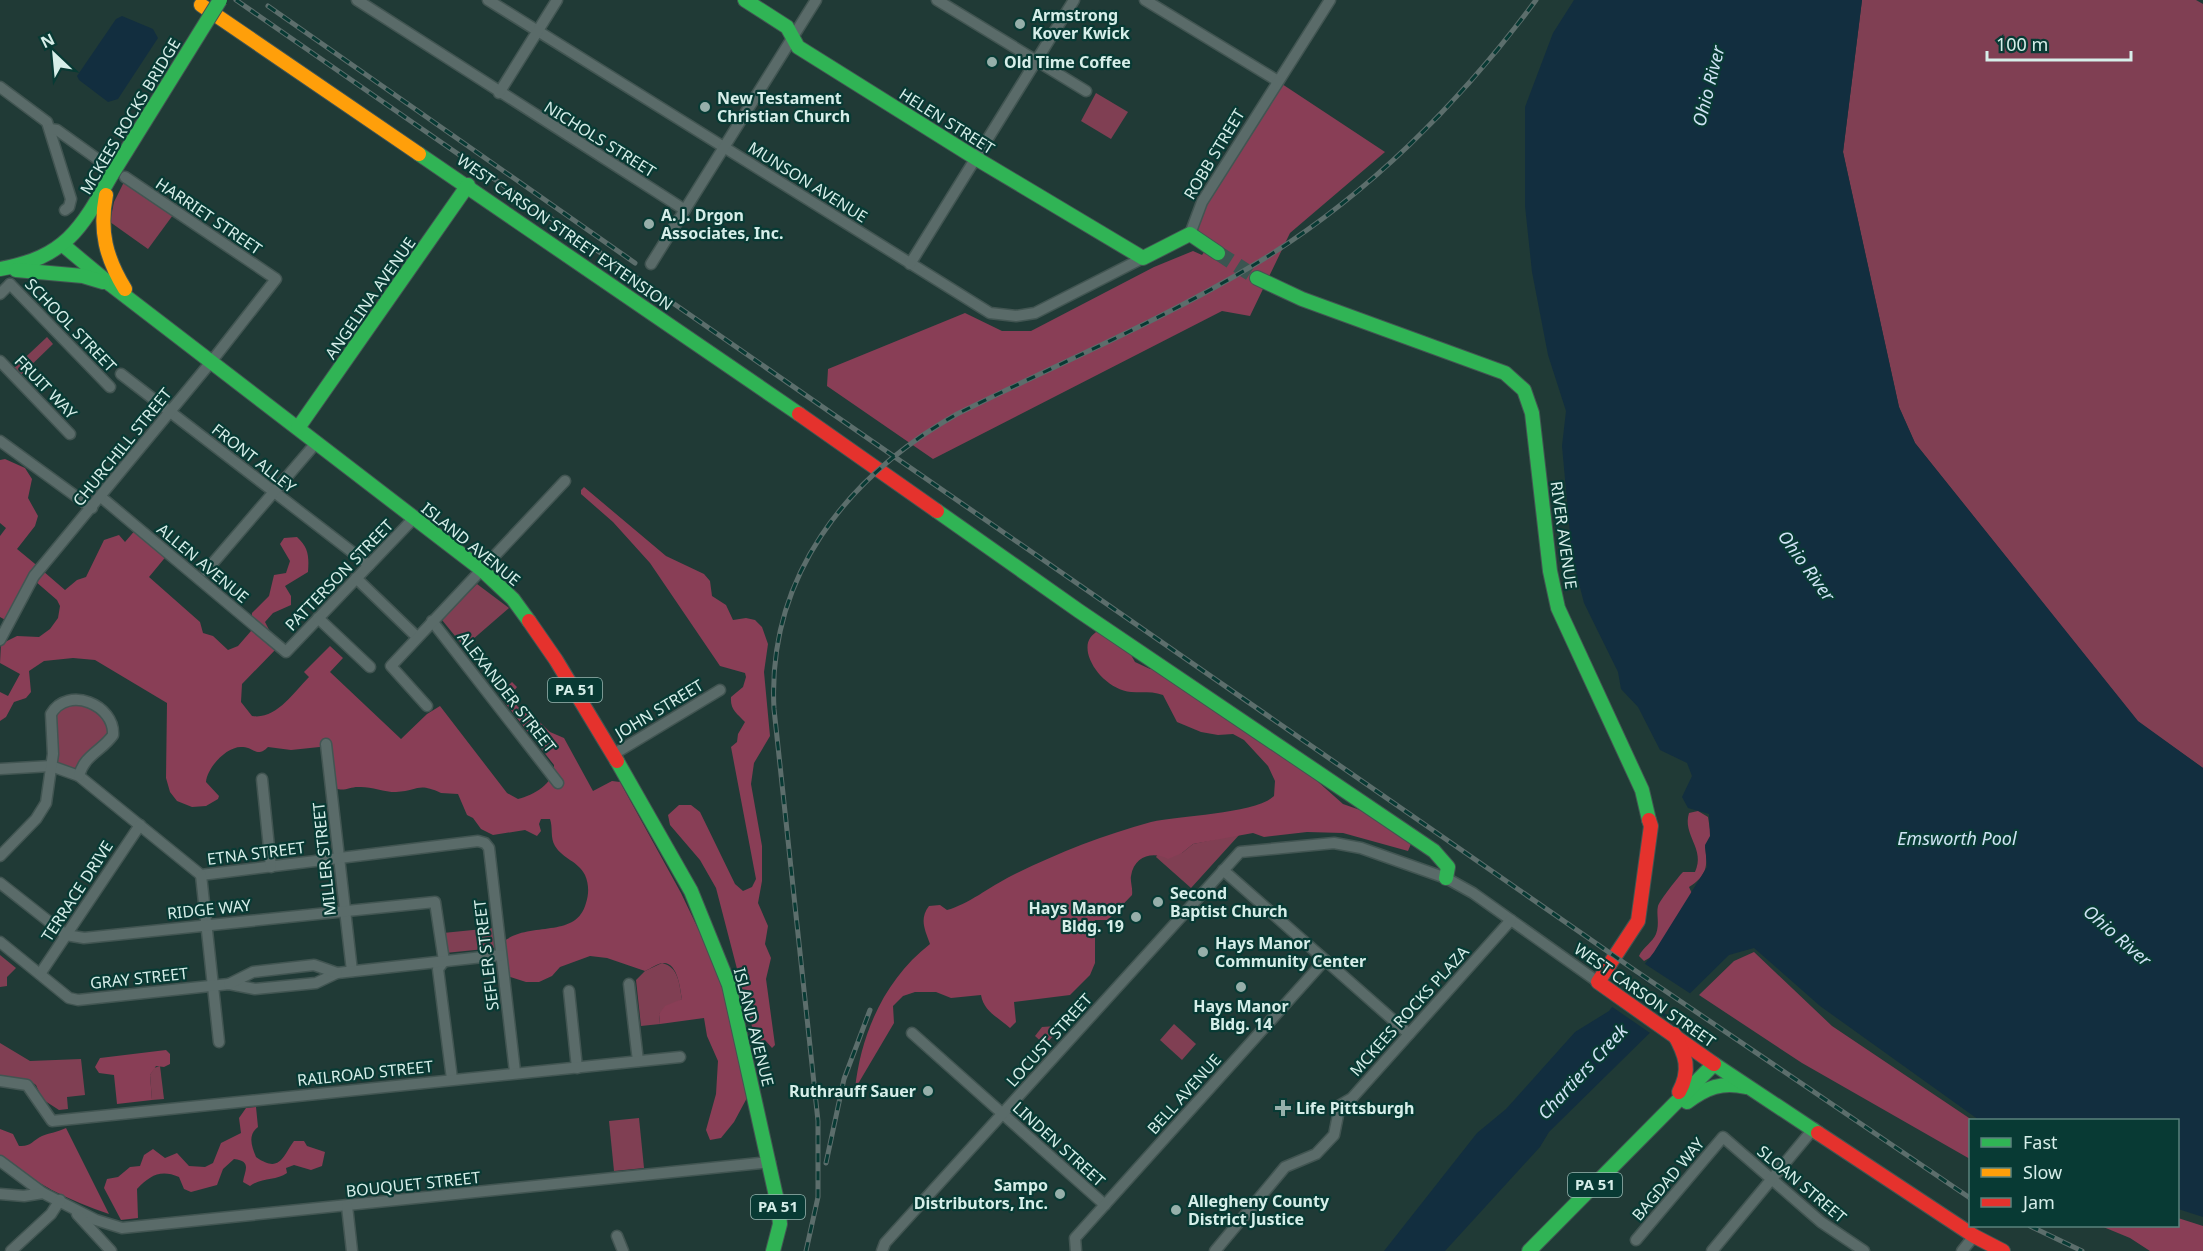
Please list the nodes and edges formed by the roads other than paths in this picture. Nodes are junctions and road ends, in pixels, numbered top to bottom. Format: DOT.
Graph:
graph roads {
  1 [pos="220,0"];
  2 [pos="357,0"];
  3 [pos="488,0"];
  4 [pos="557,0"];
  5 [pos="745,0"];
  6 [pos="816,0"];
  7 [pos="937,0"];
  8 [pos="1074,0"];
  9 [pos="1145,0"];
  10 [pos="1330,0"];
  11 [pos="201,5"];
  12 [pos="538,31"];
  13 [pos="793,37"];
  14 [pos="1038,61"];
  15 [pos="1278,81"];
  16 [pos="0,87"];
  17 [pos="1086,91"];
  18 [pos="499,93"];
  19 [pos="50,129"];
  20 [pos="724,148"];
  21 [pos="977,159"];
  22 [pos="103,163"];
  23 [pos="116,177"];
  24 [pos="468,185"];
  25 [pos="65,210"];
  26 [pos="685,210"];
  27 [pos="1190,234"];
  28 [pos="63,245"];
  29 [pos="1218,253"];
  30 [pos="1143,258"];
  31 [pos="651,264"];
  32 [pos="910,264"];
  33 [pos="2,266"];
  34 [pos="1257,278"];
  35 [pos="276,279"];
  36 [pos="10,284"];
  37 [pos="111,285"];
  38 [pos="0,294"];
  39 [pos="133,302"];
  40 [pos="0,361"];
  41 [pos="212,362"];
  42 [pos="121,374"];
  43 [pos="110,387"];
  44 [pos="171,412"];
  45 [pos="298,428"];
  46 [pos="70,434"];
  47 [pos="0,441"];
  48 [pos="316,443"];
  49 [pos="565,481"];
  50 [pos="275,493"];
  51 [pos="101,497"];
  52 [pos="92,508"];
  53 [pos="414,518"];
  54 [pos="369,565"];
  55 [pos="482,570"];
  56 [pos="206,571"];
  57 [pos="356,578"];
  58 [pos="318,618"];
  59 [pos="432,621"];
  60 [pos="417,637"];
  61 [pos="0,640"];
  62 [pos="286,652"];
  63 [pos="370,667"];
  64 [pos="720,690"];
  65 [pos="428,706"];
  66 [pos="326,744"];
  67 [pos="614,754"];
  68 [pos="51,766"];
  69 [pos="0,769"];
  70 [pos="79,776"];
  71 [pos="262,779"];
  72 [pos="558,783"];
  73 [pos="140,825"];
  74 [pos="478,841"];
  75 [pos="1240,852"];
  76 [pos="0,856"];
  77 [pos="339,858"];
  78 [pos="272,867"];
  79 [pos="1223,870"];
  80 [pos="201,875"];
  81 [pos="1446,878"];
  82 [pos="0,883"];
  83 [pos="345,910"];
  84 [pos="1511,920"];
  85 [pos="206,925"];
  86 [pos="66,935"];
  87 [pos="0,942"];
  88 [pos="501,955"];
  89 [pos="1325,960"];
  90 [pos="441,965"];
  91 [pos="352,971"];
  92 [pos="337,973"];
  93 [pos="40,974"];
  94 [pos="1599,982"];
  95 [pos="229,984"];
  96 [pos="629,984"];
  97 [pos="213,985"];
  98 [pos="569,991"];
  99 [pos="912,1033"];
  100 [pos="1673,1033"];
  101 [pos="1409,1034"];
  102 [pos="219,1042"];
  103 [pos="680,1057"];
  104 [pos="638,1062"];
  105 [pos="1714,1064"];
  106 [pos="577,1068"];
  107 [pos="515,1072"];
  108 [pos="452,1079"];
  109 [pos="0,1081"];
  110 [pos="1752,1088"];
  111 [pos="1002,1114"];
  112 [pos="1664,1114"];
  113 [pos="1814,1128"];
  114 [pos="1722,1137"];
  115 [pos="0,1161"];
  116 [pos="770,1162"];
  117 [pos="1773,1180"];
  118 [pos="43,1193"];
  119 [pos="0,1194"];
  120 [pos="63,1202"];
  121 [pos="1104,1205"];
  122 [pos="347,1206"];
  123 [pos="617,1236"];
  124 [pos="1974,1236"];
  125 [pos="1636,1240"];
  126 [pos="11,1251"];
  127 [pos="111,1251"];
  128 [pos="352,1251"];
  129 [pos="623,1251"];
  130 [pos="773,1251"];
  131 [pos="882,1251"];
  132 [pos="1076,1251"];
  133 [pos="1215,1251"];
  134 [pos="1530,1251"];
  135 [pos="1712,1251"];
  136 [pos="1864,1251"];
  137 [pos="1962,1251"];
  138 [pos="2003,1251"];
  1 -- 23 [label="street, MCKEES ROCKS BRIDGE, bridge"];
  2 -- 18 [label="street, NICHOLS STREET"];
  3 -- 12 [label="street, MUNSON AVENUE"];
  4 -- 12 [label="street"];
  5 -- 13 [label="street, HELEN STREET"];
  6 -- 13 [label="street"];
  7 -- 14 [label="street"];
  8 -- 14 [label="street"];
  9 -- 15 [label="street"];
  10 -- 15 [label="street, ROBB STREET"];
  11 -- 24 [label="street, WEST CARSON STREET EXTENSION"];
  12 -- 18 [label="street"];
  12 -- 20 [label="street, MUNSON AVENUE"];
  13 -- 20 [label="street"];
  13 -- 21 [label="street, HELEN STREET"];
  14 -- 17 [label="street"];
  14 -- 21 [label="street"];
  15 -- 27 [label="street, ROBB STREET"];
  16 -- 19 [label="street"];
  18 -- 26 [label="street, NICHOLS STREET"];
  19 -- 22 [label="street"];
  19 -- 25 [label="street"];
  20 -- 26 [label="street"];
  20 -- 32 [label="street, MUNSON AVENUE"];
  21 -- 30 [label="street, HELEN STREET"];
  21 -- 32 [label="street"];
  23 -- 28 [label="street, MCKEES ROCKS BRIDGE"];
  23 -- 35 [label="street, HARRIET STREET"];
  23 -- 39 [label="street"];
  24 -- 45 [label="street, ANGELINA AVENUE"];
  24 -- 81 [label="street, WEST CARSON STREET EXTENSION"];
  26 -- 31 [label="street"];
  27 -- 29 [label="street"];
  27 -- 30 [label="street"];
  28 -- 33 [label="street"];
  28 -- 37 [label="street, ISLAND AVENUE / PA 51"];
  30 -- 32 [label="street, MUNSON AVENUE"];
  33 -- 36 [label="street"];
  33 -- 37 [label="street"];
  34 -- 94 [label="street, RIVER AVENUE"];
  35 -- 41 [label="street, CHURCHILL STREET"];
  36 -- 38 [label="street"];
  36 -- 43 [label="street, SCHOOL STREET"];
  37 -- 39 [label="street, ISLAND AVENUE / PA 51"];
  39 -- 41 [label="street, ISLAND AVENUE / PA 51"];
  40 -- 46 [label="street, FRUIT WAY"];
  41 -- 44 [label="street, CHURCHILL STREET"];
  41 -- 45 [label="street, ISLAND AVENUE / PA 51"];
  42 -- 44 [label="street, FRONT ALLEY"];
  44 -- 50 [label="street, FRONT ALLEY"];
  44 -- 51 [label="street, CHURCHILL STREET"];
  45 -- 48 [label="street, ISLAND AVENUE / PA 51"];
  47 -- 52 [label="street"];
  48 -- 50 [label="street"];
  48 -- 53 [label="street, ISLAND AVENUE / PA 51"];
  49 -- 55 [label="street"];
  50 -- 54 [label="street, FRONT ALLEY"];
  50 -- 56 [label="street"];
  51 -- 52 [label="street, CHURCHILL STREET"];
  51 -- 62 [label="street, ALLEN AVENUE"];
  52 -- 61 [label="street, CHURCHILL STREET"];
  53 -- 54 [label="street, PATTERSON STREET"];
  53 -- 55 [label="street, ISLAND AVENUE / PA 51"];
  54 -- 57 [label="street, PATTERSON STREET"];
  55 -- 59 [label="street"];
  55 -- 67 [label="street, ISLAND AVENUE / PA 51"];
  57 -- 58 [label="street, PATTERSON STREET"];
  57 -- 60 [label="street"];
  58 -- 62 [label="street, PATTERSON STREET"];
  58 -- 63 [label="street"];
  59 -- 60 [label="street"];
  59 -- 72 [label="street, ALEXANDER STREET"];
  60 -- 65 [label="street"];
  64 -- 67 [label="street, JOHN STREET"];
  66 -- 77 [label="street, MILLER STREET"];
  67 -- 116 [label="street, ISLAND AVENUE / PA 51"];
  68 -- 69 [label="street, ETNA STREET"];
  68 -- 70 [label="street, ETNA STREET"];
  68 -- 70 [label="street"];
  68 -- 76 [label="street"];
  70 -- 73 [label="street, ETNA STREET"];
  71 -- 78 [label="street"];
  73 -- 80 [label="street, ETNA STREET"];
  73 -- 86 [label="street, TERRACE DRIVE"];
  74 -- 77 [label="street, ETNA STREET"];
  74 -- 88 [label="street, SEFLER STREET"];
  75 -- 79 [label="street, LOCUST STREET"];
  75 -- 81 [label="street, WEST CARSON STREET"];
  77 -- 78 [label="street, ETNA STREET"];
  77 -- 83 [label="street, MILLER STREET"];
  78 -- 80 [label="street, ETNA STREET"];
  79 -- 89 [label="street"];
  79 -- 111 [label="street, LOCUST STREET"];
  80 -- 85 [label="street"];
  81 -- 84 [label="street, WEST CARSON STREET"];
  82 -- 86 [label="street"];
  83 -- 85 [label="street, RIDGE WAY"];
  83 -- 90 [label="street, RIDGE WAY"];
  83 -- 91 [label="street, MILLER STREET"];
  84 -- 94 [label="street, WEST CARSON STREET"];
  84 -- 101 [label="street, MCKEES ROCKS PLAZA"];
  85 -- 86 [label="street, RIDGE WAY"];
  85 -- 97 [label="street"];
  86 -- 93 [label="street, TERRACE DRIVE"];
  87 -- 93 [label="street, GRAY STREET"];
  88 -- 90 [label="street, GRAY STREET"];
  88 -- 107 [label="street, SEFLER STREET"];
  89 -- 101 [label="street"];
  89 -- 121 [label="street, BELL AVENUE"];
  90 -- 91 [label="street, GRAY STREET"];
  90 -- 108 [label="street"];
  91 -- 92 [label="street, GRAY STREET"];
  92 -- 95 [label="street, GRAY STREET"];
  92 -- 95 [label="street, GRAY STREET"];
  93 -- 97 [label="street, GRAY STREET"];
  94 -- 100 [label="street, WEST CARSON STREET"];
  95 -- 97 [label="street, GRAY STREET"];
  96 -- 104 [label="street"];
  97 -- 102 [label="street"];
  98 -- 106 [label="street"];
  99 -- 111 [label="street, LINDEN STREET"];
  100 -- 105 [label="street, WEST CARSON STREET"];
  100 -- 112 [label="street"];
  101 -- 133 [label="street, MCKEES ROCKS PLAZA"];
  103 -- 104 [label="street, RAILROAD STREET"];
  104 -- 106 [label="street, RAILROAD STREET"];
  105 -- 110 [label="street, WEST CARSON STREET"];
  105 -- 112 [label="street, PA 51"];
  106 -- 107 [label="street, RAILROAD STREET"];
  107 -- 108 [label="street, RAILROAD STREET"];
  108 -- 109 [label="street, RAILROAD STREET"];
  110 -- 112 [label="street"];
  110 -- 113 [label="street, WEST CARSON STREET"];
  111 -- 121 [label="street, LINDEN STREET"];
  111 -- 131 [label="street, LOCUST STREET"];
  112 -- 134 [label="street, PA 51"];
  113 -- 117 [label="street"];
  113 -- 124 [label="street, WEST CARSON STREET"];
  114 -- 117 [label="street, SLOAN STREET"];
  114 -- 125 [label="street, BAGDAD WAY"];
  115 -- 118 [label="street"];
  116 -- 122 [label="street, BOUQUET STREET"];
  116 -- 130 [label="street, ISLAND AVENUE / PA 51"];
  117 -- 135 [label="street"];
  117 -- 136 [label="street, SLOAN STREET"];
  118 -- 119 [label="street"];
  118 -- 120 [label="street"];
  120 -- 122 [label="street, BOUQUET STREET"];
  120 -- 126 [label="street"];
  120 -- 127 [label="street"];
  121 -- 132 [label="street, BELL AVENUE"];
  122 -- 128 [label="street"];
  123 -- 129 [label="street"];
  124 -- 137 [label="street"];
  124 -- 138 [label="street, WEST CARSON STREET"];
}
